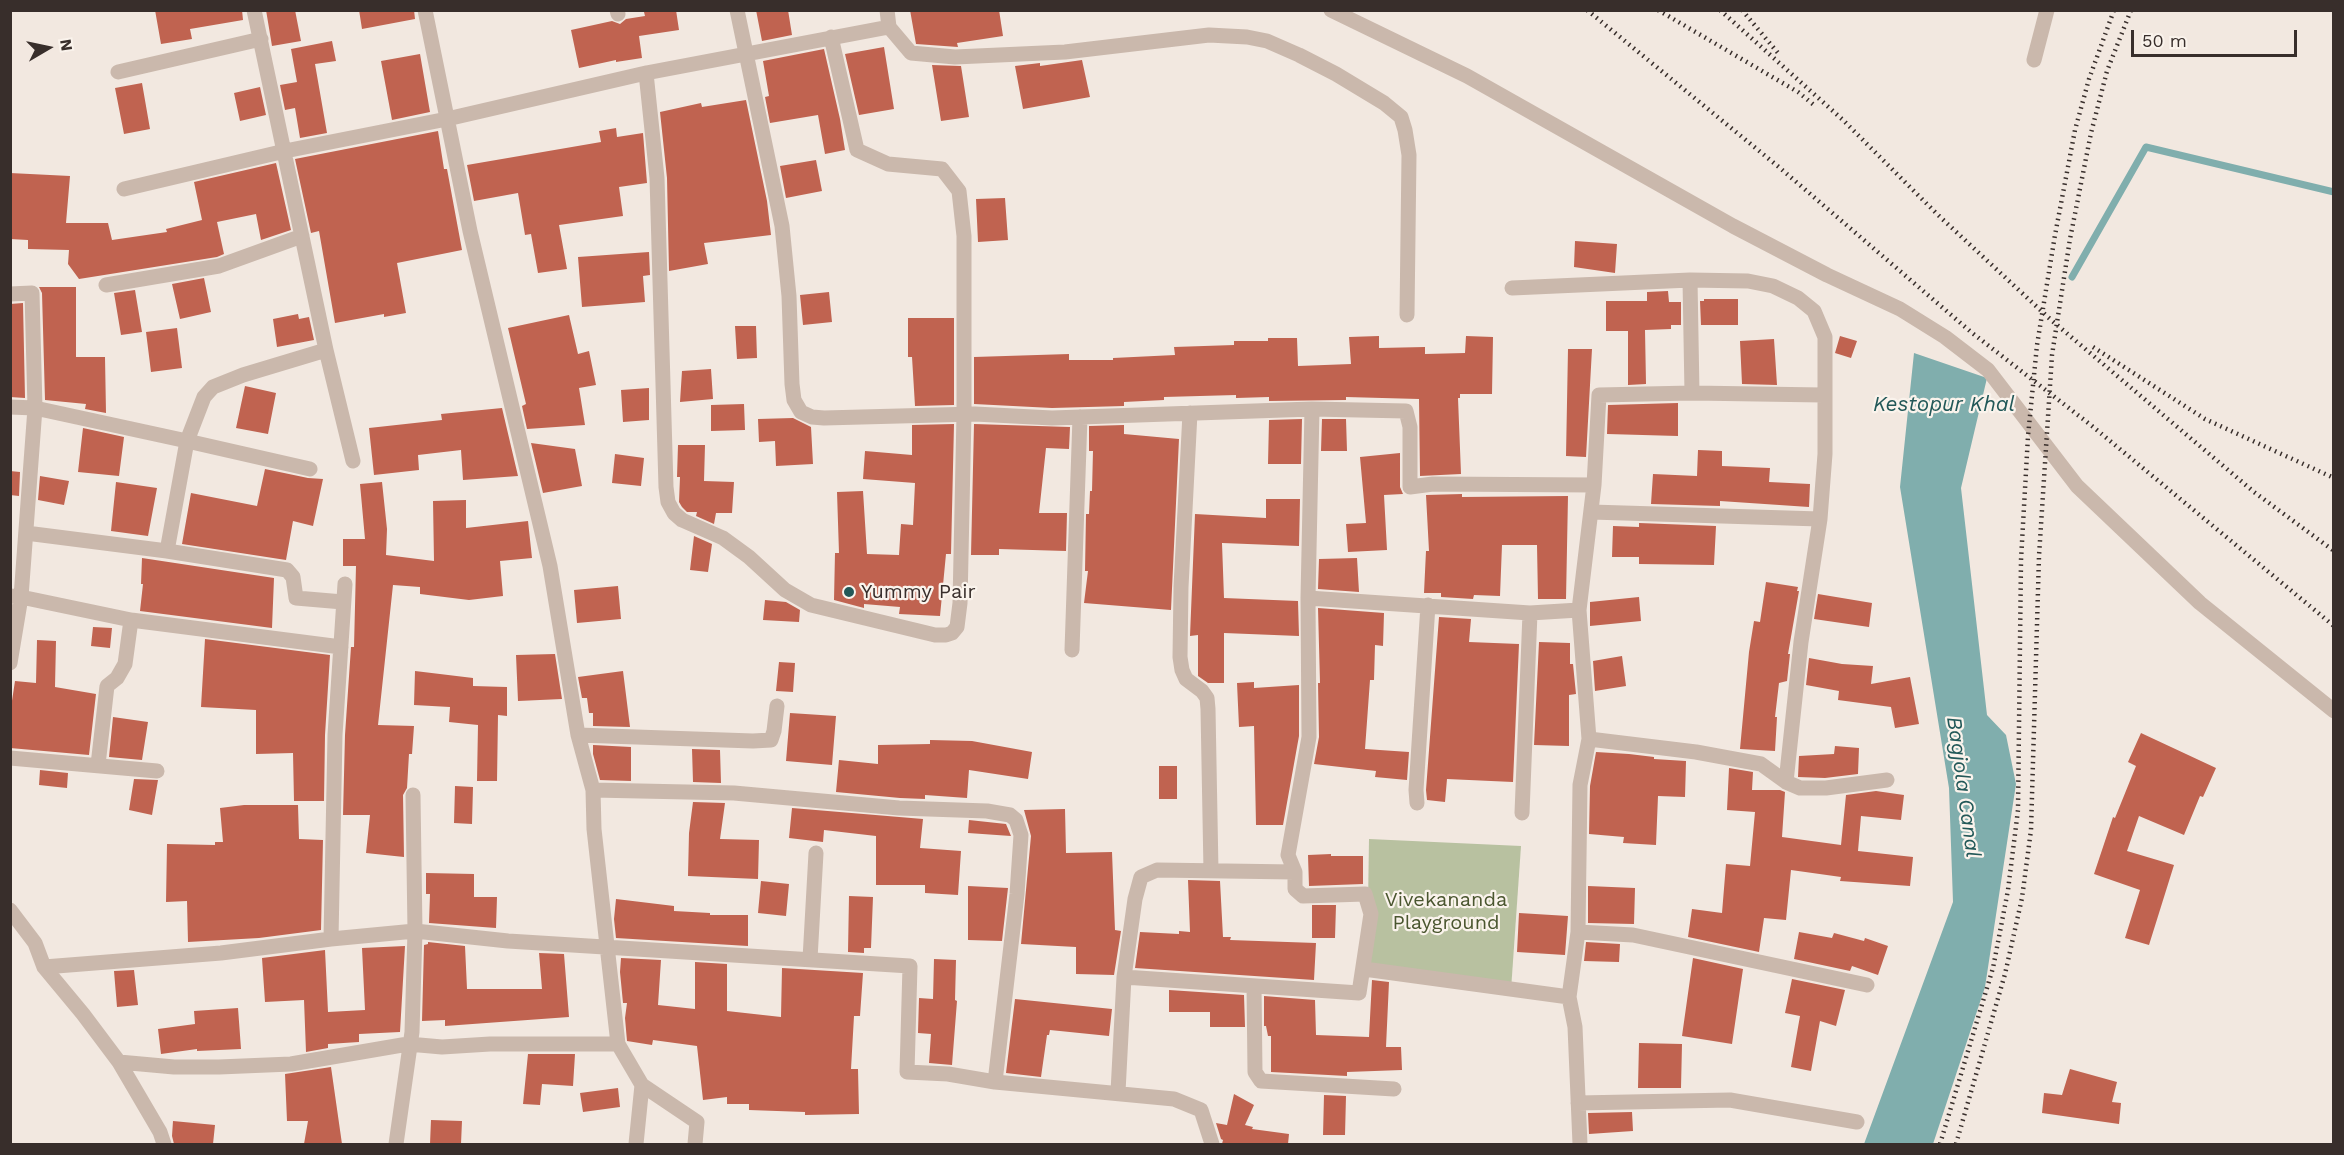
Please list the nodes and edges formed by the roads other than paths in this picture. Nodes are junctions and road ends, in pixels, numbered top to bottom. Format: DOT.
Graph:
graph roads {
  1 [pos="254,10"];
  2 [pos="424,10"];
  3 [pos="737,10"];
  4 [pos="887,10"];
  5 [pos="1331,10"];
  6 [pos="2047,10"];
  7 [pos="889,27"];
  8 [pos="831,38"];
  9 [pos="261,39"];
  10 [pos="746,54"];
  11 [pos="2034,60"];
  12 [pos="118,72"];
  13 [pos="646,73"];
  14 [pos="447,119"];
  15 [pos="285,151"];
  16 [pos="124,189"];
  17 [pos="302,236"];
  18 [pos="1690,280"];
  19 [pos="106,285"];
  20 [pos="1512,288"];
  21 [pos="10,294"];
  22 [pos="1407,315"];
  23 [pos="326,350"];
  24 [pos="1692,393"];
  25 [pos="1823,395"];
  26 [pos="10,407"];
  27 [pos="35,408"];
  28 [pos="1312,409"];
  29 [pos="1190,413"];
  30 [pos="964,414"];
  31 [pos="1080,417"];
  32 [pos="187,441"];
  33 [pos="353,461"];
  34 [pos="310,469"];
  35 [pos="1594,485"];
  36 [pos="1591,512"];
  37 [pos="1820,519"];
  38 [pos="26,533"];
  39 [pos="167,551"];
  40 [pos="345,584"];
  41 [pos="16,596"];
  42 [pos="1308,598"];
  43 [pos="343,602"];
  44 [pos="1428,605"];
  45 [pos="1579,610"];
  46 [pos="1530,613"];
  47 [pos="131,620"];
  48 [pos="341,647"];
  49 [pos="1072,650"];
  50 [pos="10,663"];
  51 [pos="777,706"];
  52 [pos="2334,711"];
  53 [pos="578,735"];
  54 [pos="1590,740"];
  55 [pos="10,758"];
  56 [pos="98,765"];
  57 [pos="158,771"];
  58 [pos="1887,780"];
  59 [pos="1786,782"];
  60 [pos="593,790"];
  61 [pos="413,795"];
  62 [pos="1417,803"];
  63 [pos="1522,813"];
  64 [pos="816,853"];
  65 [pos="1211,871"];
  66 [pos="1295,872"];
  67 [pos="10,910"];
  68 [pos="416,931"];
  69 [pos="1578,932"];
  70 [pos="331,939"];
  71 [pos="606,947"];
  72 [pos="810,959"];
  73 [pos="44,967"];
  74 [pos="1364,969"];
  75 [pos="1124,976"];
  76 [pos="1867,985"];
  77 [pos="1254,986"];
  78 [pos="1569,997"];
  79 [pos="408,1044"];
  80 [pos="618,1044"];
  81 [pos="118,1062"];
  82 [pos="995,1082"];
  83 [pos="642,1085"];
  84 [pos="1394,1089"];
  85 [pos="1118,1092"];
  86 [pos="1578,1103"];
  87 [pos="1857,1122"];
  88 [pos="164,1144"];
  89 [pos="396,1144"];
  90 [pos="636,1144"];
  91 [pos="695,1144"];
  92 [pos="1212,1144"];
  93 [pos="1580,1144"];
  1 -- 9 [label="street"];
  2 -- 14 [label="street"];
  3 -- 10 [label="street"];
  4 -- 7 [label="street"];
  5 -- 52 [label="street"];
  6 -- 11 [label="street"];
  7 -- 8 [label="street"];
  7 -- 22 [label="street"];
  8 -- 10 [label="street"];
  8 -- 30 [label="street"];
  9 -- 12 [label="street"];
  9 -- 15 [label="street"];
  10 -- 13 [label="street"];
  10 -- 30 [label="street"];
  13 -- 14 [label="street"];
  13 -- 30 [label="street"];
  14 -- 15 [label="street"];
  14 -- 53 [label="street"];
  15 -- 16 [label="street"];
  15 -- 17 [label="street"];
  17 -- 19 [label="street"];
  17 -- 23 [label="street"];
  18 -- 20 [label="street"];
  18 -- 24 [label="street"];
  18 -- 25 [label="street"];
  21 -- 27 [label="street"];
  23 -- 32 [label="street"];
  23 -- 33 [label="street"];
  24 -- 25 [label="street"];
  24 -- 35 [label="street"];
  25 -- 37 [label="street"];
  26 -- 27 [label="street"];
  27 -- 32 [label="street"];
  27 -- 38 [label="street"];
  28 -- 29 [label="street"];
  28 -- 35 [label="street"];
  28 -- 42 [label="street"];
  29 -- 31 [label="street"];
  29 -- 65 [label="street"];
  30 -- 31 [label="street"];
  31 -- 49 [label="street"];
  32 -- 34 [label="street"];
  32 -- 39 [label="street"];
  35 -- 36 [label="street"];
  36 -- 37 [label="street"];
  36 -- 45 [label="street"];
  37 -- 59 [label="street"];
  38 -- 39 [label="street"];
  38 -- 41 [label="street"];
  39 -- 43 [label="street"];
  40 -- 43 [label="street"];
  41 -- 47 [label="street"];
  41 -- 50 [label="street"];
  42 -- 44 [label="street"];
  42 -- 66 [label="street"];
  43 -- 48 [label="street"];
  44 -- 46 [label="street"];
  44 -- 62 [label="street"];
  45 -- 46 [label="street"];
  45 -- 54 [label="street"];
  46 -- 63 [label="street"];
  47 -- 48 [label="street"];
  47 -- 56 [label="street"];
  48 -- 70 [label="street"];
  51 -- 53 [label="street"];
  53 -- 60 [label="street"];
  54 -- 59 [label="street"];
  54 -- 69 [label="street"];
  55 -- 56 [label="street"];
  56 -- 57 [label="street"];
  58 -- 59 [label="street"];
  60 -- 71 [label="street"];
  60 -- 82 [label="street"];
  61 -- 68 [label="street"];
  64 -- 72 [label="street"];
  65 -- 66 [label="street"];
  65 -- 75 [label="street"];
  66 -- 74 [label="street"];
  67 -- 73 [label="street"];
  68 -- 70 [label="street"];
  68 -- 71 [label="street"];
  68 -- 79 [label="street"];
  69 -- 76 [label="street"];
  69 -- 78 [label="street"];
  70 -- 73 [label="street"];
  71 -- 72 [label="street"];
  71 -- 80 [label="street"];
  72 -- 82 [label="street"];
  73 -- 81 [label="street"];
  74 -- 77 [label="street"];
  74 -- 78 [label="street"];
  75 -- 77 [label="street"];
  75 -- 85 [label="street"];
  77 -- 84 [label="street"];
  78 -- 86 [label="street"];
  79 -- 80 [label="street"];
  79 -- 81 [label="street"];
  79 -- 89 [label="street"];
  80 -- 83 [label="street"];
  81 -- 88 [label="street"];
  82 -- 85 [label="street"];
  83 -- 90 [label="street"];
  83 -- 91 [label="street"];
  85 -- 92 [label="street"];
  86 -- 87 [label="street"];
  86 -- 93 [label="street"];
}
